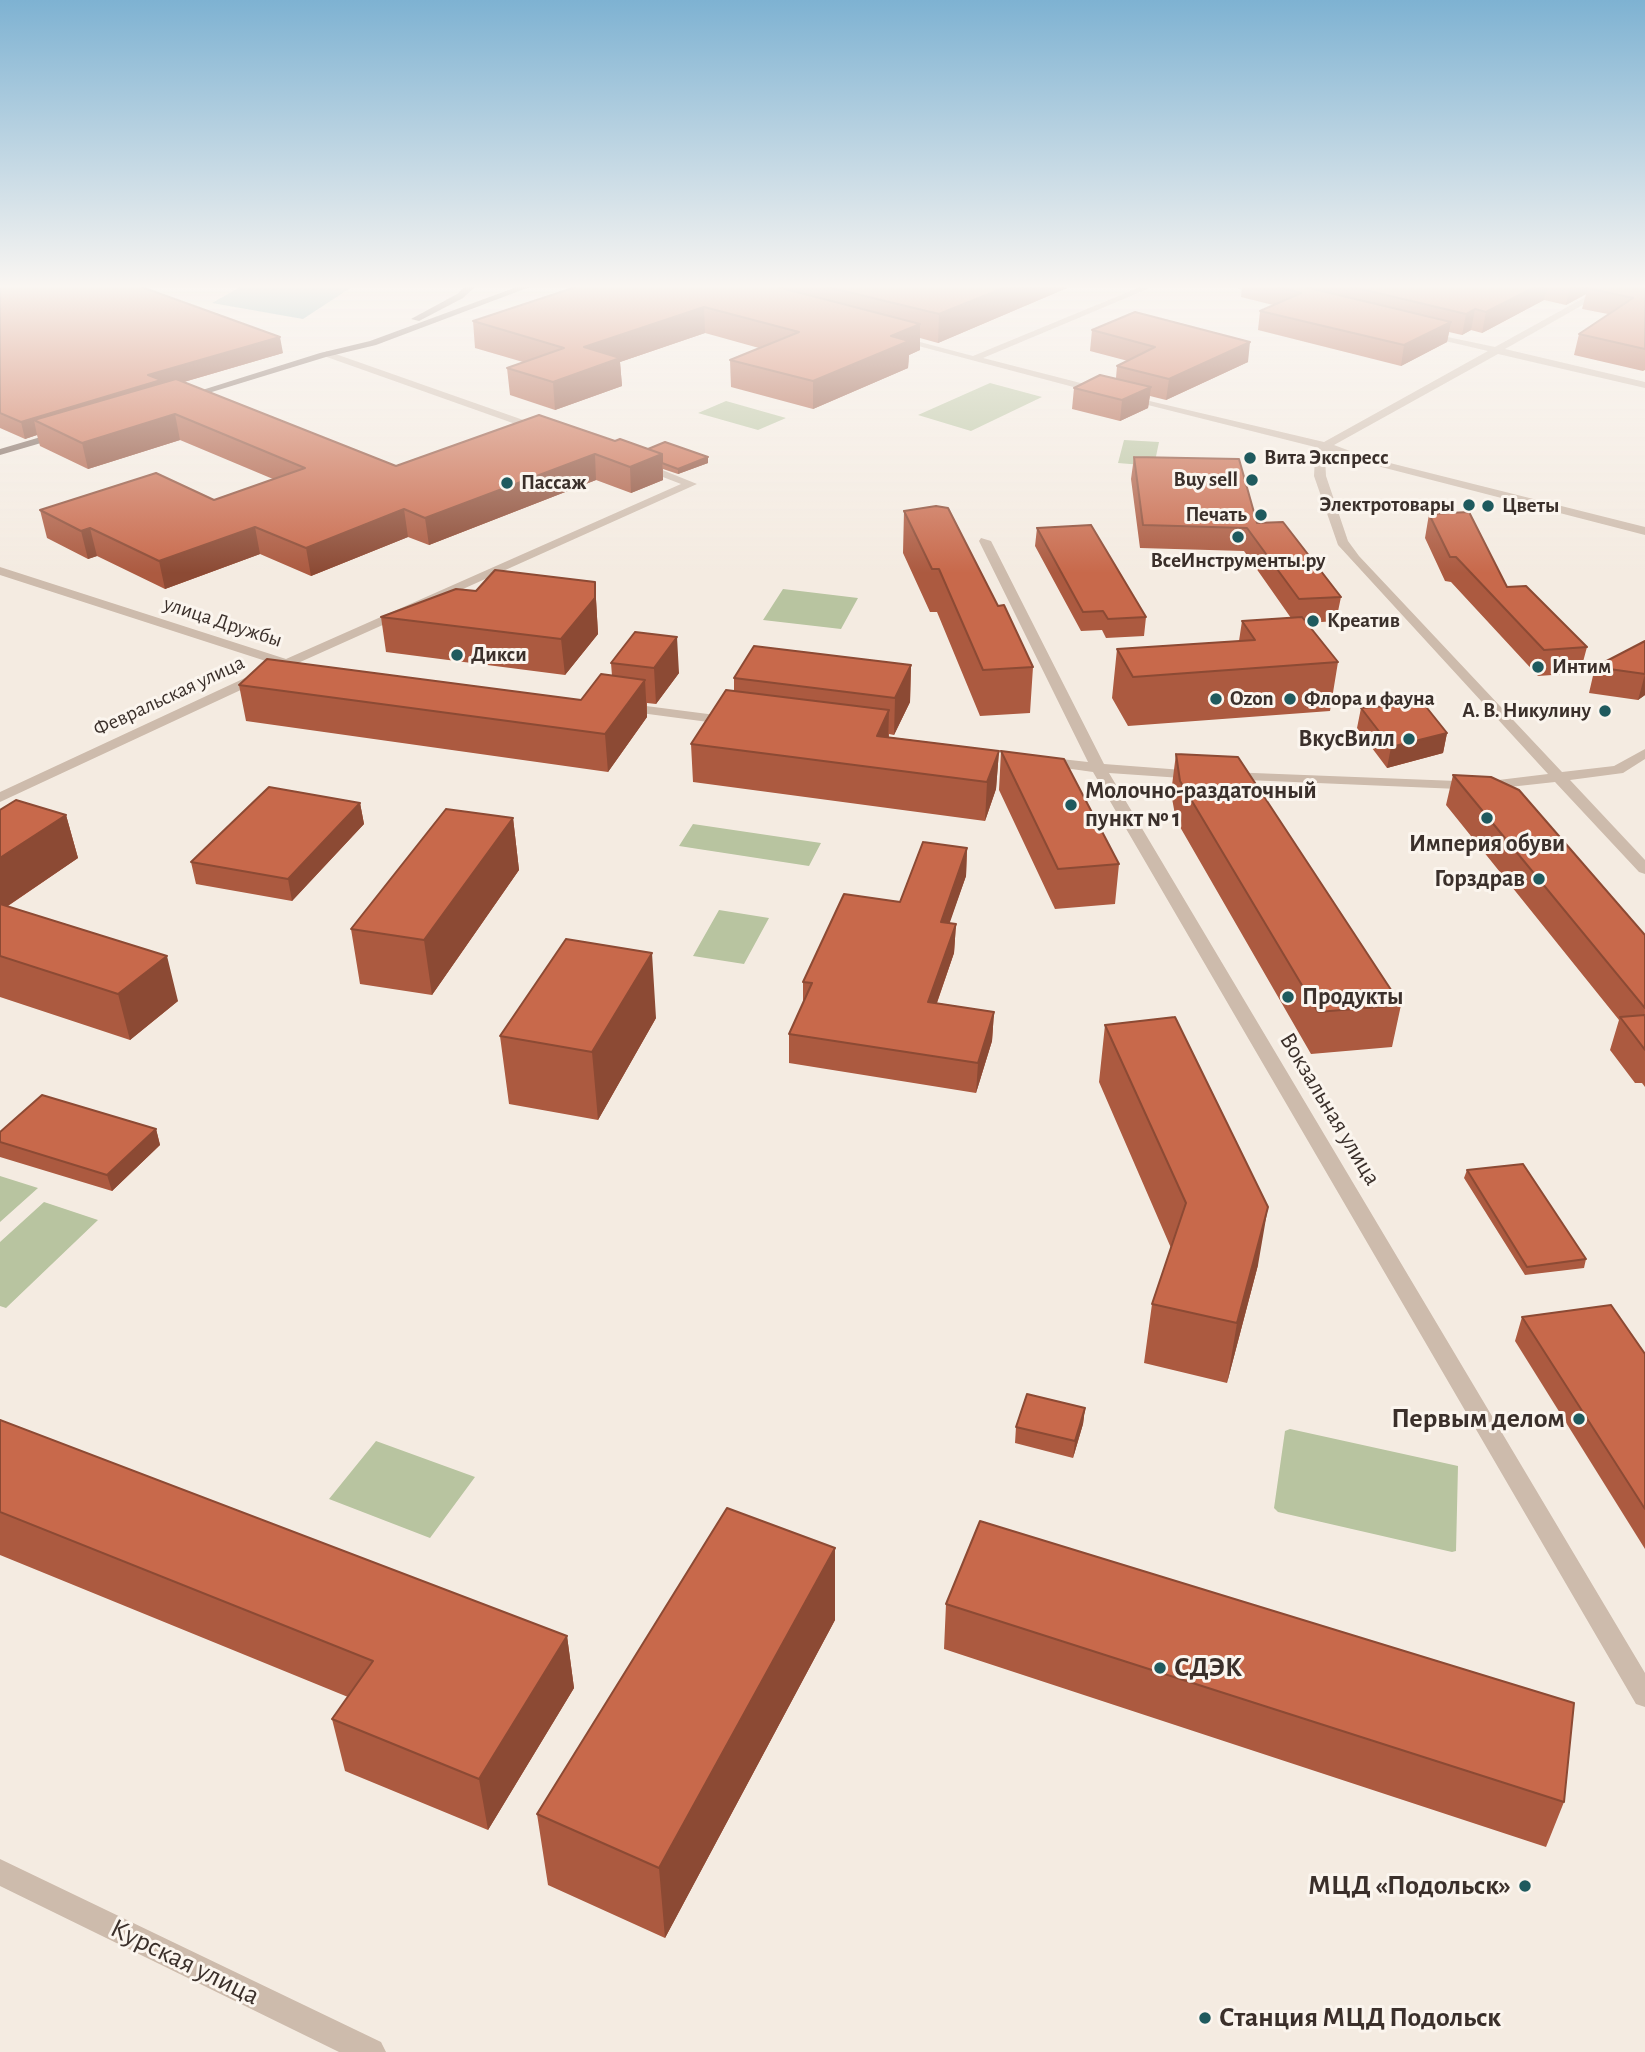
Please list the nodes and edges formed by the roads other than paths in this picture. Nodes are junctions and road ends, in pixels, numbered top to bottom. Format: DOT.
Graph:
graph roads {
  1 [pos="238,381"];
  2 [pos="399,381"];
  3 [pos="1061,381"];
  4 [pos="1441,381"];
  5 [pos="1626,381"];
  6 [pos="1645,385"];
  7 [pos="169,401"];
  8 [pos="66,432"];
  9 [pos="550,433"];
  10 [pos="1325,446"];
  11 [pos="0,452"];
  12 [pos="632,462"];
  13 [pos="1645,531"];
  14 [pos="985,541"];
  15 [pos="0,571"];
  16 [pos="285,664"];
  17 [pos="308,667"];
  18 [pos="608,705"];
  19 [pos="744,723"];
  20 [pos="1645,753"];
  21 [pos="1032,759"];
  22 [pos="1098,767"];
  23 [pos="1560,777"];
  24 [pos="0,798"];
  25 [pos="1645,869"];
  26 [pos="1645,1696"];
  27 [pos="0,1872"];
  28 [pos="371,2052"];
  1 -- 7 [label="main road"];
  2 -- 9 [label="street"];
  3 -- 10 [label="street"];
  4 -- 10 [label="street"];
  5 -- 6 [label="street"];
  8 -- 11 [label="main road"];
  10 -- 13 [label="street"];
  10 -- 23 [label="street"];
  12 -- 16 [label="street, Февральская улица"];
  14 -- 22 [label="street, Вокзальная улица"];
  15 -- 16 [label="street, улица Дружбы"];
  16 -- 17 [label="street, улица Дружбы"];
  16 -- 24 [label="street, Февральская улица"];
  18 -- 19 [label="street"];
  20 -- 23 [label="street"];
  21 -- 22 [label="street"];
  22 -- 23 [label="street"];
  22 -- 26 [label="street, Вокзальная улица"];
  23 -- 25 [label="street"];
  27 -- 28 [label="street, Курская улица"];
}
